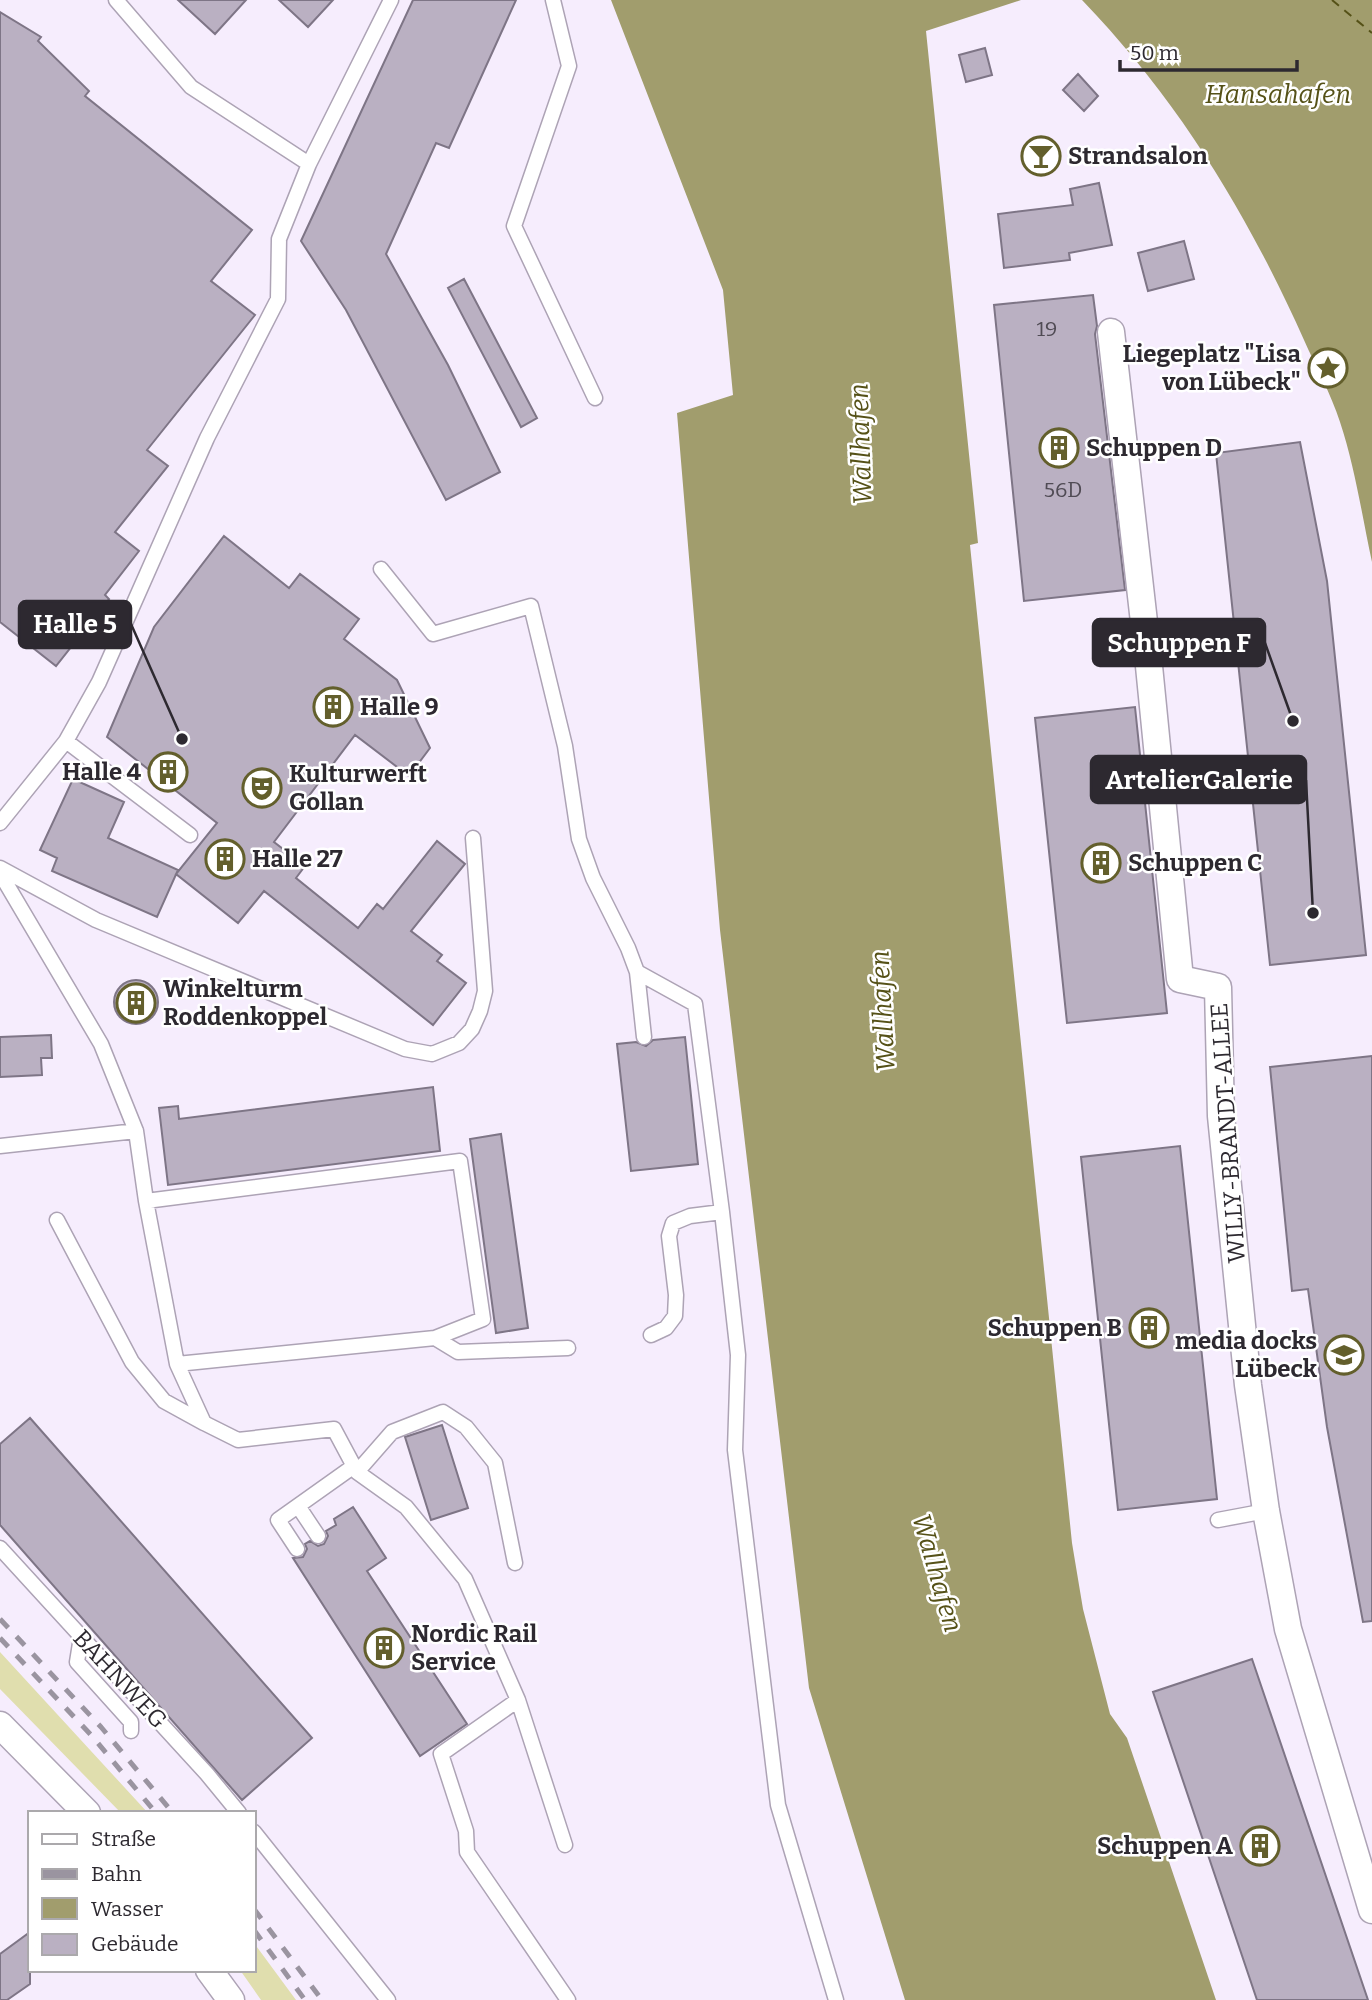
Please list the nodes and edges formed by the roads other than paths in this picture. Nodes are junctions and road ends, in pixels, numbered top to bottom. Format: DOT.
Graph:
graph roads {
  1 [pos="116,0"];
  2 [pos="391,0"];
  3 [pos="553,0"];
  4 [pos="309,164"];
  5 [pos="1111,332"];
  6 [pos="595,398"];
  7 [pos="381,569"];
  8 [pos="66,741"];
  9 [pos="0,823"];
  10 [pos="190,835"];
  11 [pos="473,838"];
  12 [pos="0,868"];
  13 [pos="0,873"];
  14 [pos="637,972"];
  15 [pos="644,1037"];
  16 [pos="136,1131"];
  17 [pos="0,1146"];
  18 [pos="146,1201"];
  19 [pos="722,1212"];
  20 [pos="57,1220"];
  21 [pos="651,1335"];
  22 [pos="435,1338"];
  23 [pos="568,1348"];
  24 [pos="177,1364"];
  25 [pos="204,1423"];
  26 [pos="356,1469"];
  27 [pos="298,1506"];
  28 [pos="1266,1511"];
  29 [pos="1218,1520"];
  30 [pos="318,1536"];
  31 [pos="0,1548"];
  32 [pos="297,1549"];
  33 [pos="515,1563"];
  34 [pos="80,1637"];
  35 [pos="518,1700"];
  36 [pos="0,1725"];
  37 [pos="131,1731"];
  38 [pos="86,1811"];
  39 [pos="237,1811"];
  40 [pos="256,1835"];
  41 [pos="565,1845"];
  42 [pos="1372,1910"];
  43 [pos="210,1972"];
  44 [pos="231,2000"];
  45 [pos="388,2000"];
  46 [pos="568,2000"];
  47 [pos="836,2000"];
  1 -- 4 [label="lane"];
  2 -- 4 [label="lane"];
  3 -- 6 [label="lane"];
  4 -- 8 [label="lane"];
  5 -- 28 [label="street, WILLY-BRANDT-ALLEE"];
  7 -- 14 [label="lane"];
  8 -- 9 [label="lane"];
  8 -- 10 [label="lane"];
  11 -- 12 [label="lane"];
  13 -- 16 [label="lane"];
  14 -- 15 [label="lane"];
  14 -- 19 [label="lane"];
  16 -- 17 [label="lane"];
  16 -- 18 [label="lane"];
  18 -- 22 [label="lane"];
  18 -- 24 [label="lane"];
  19 -- 21 [label="lane"];
  19 -- 47 [label="lane"];
  20 -- 25 [label="lane"];
  22 -- 23 [label="lane"];
  22 -- 24 [label="lane"];
  24 -- 25 [label="lane"];
  25 -- 26 [label="lane"];
  26 -- 27 [label="lane"];
  26 -- 33 [label="lane"];
  26 -- 35 [label="lane"];
  27 -- 30 [label="lane"];
  27 -- 32 [label="lane"];
  28 -- 29 [label="lane"];
  28 -- 42 [label="street, WILLY-BRANDT-ALLEE"];
  31 -- 34 [label="lane, BAHNWEG"];
  34 -- 37 [label="lane"];
  34 -- 39 [label="lane, BAHNWEG"];
  35 -- 41 [label="lane"];
  35 -- 46 [label="lane"];
  36 -- 38 [label="street"];
  40 -- 45 [label="lane"];
  43 -- 44 [label="street"];
}
